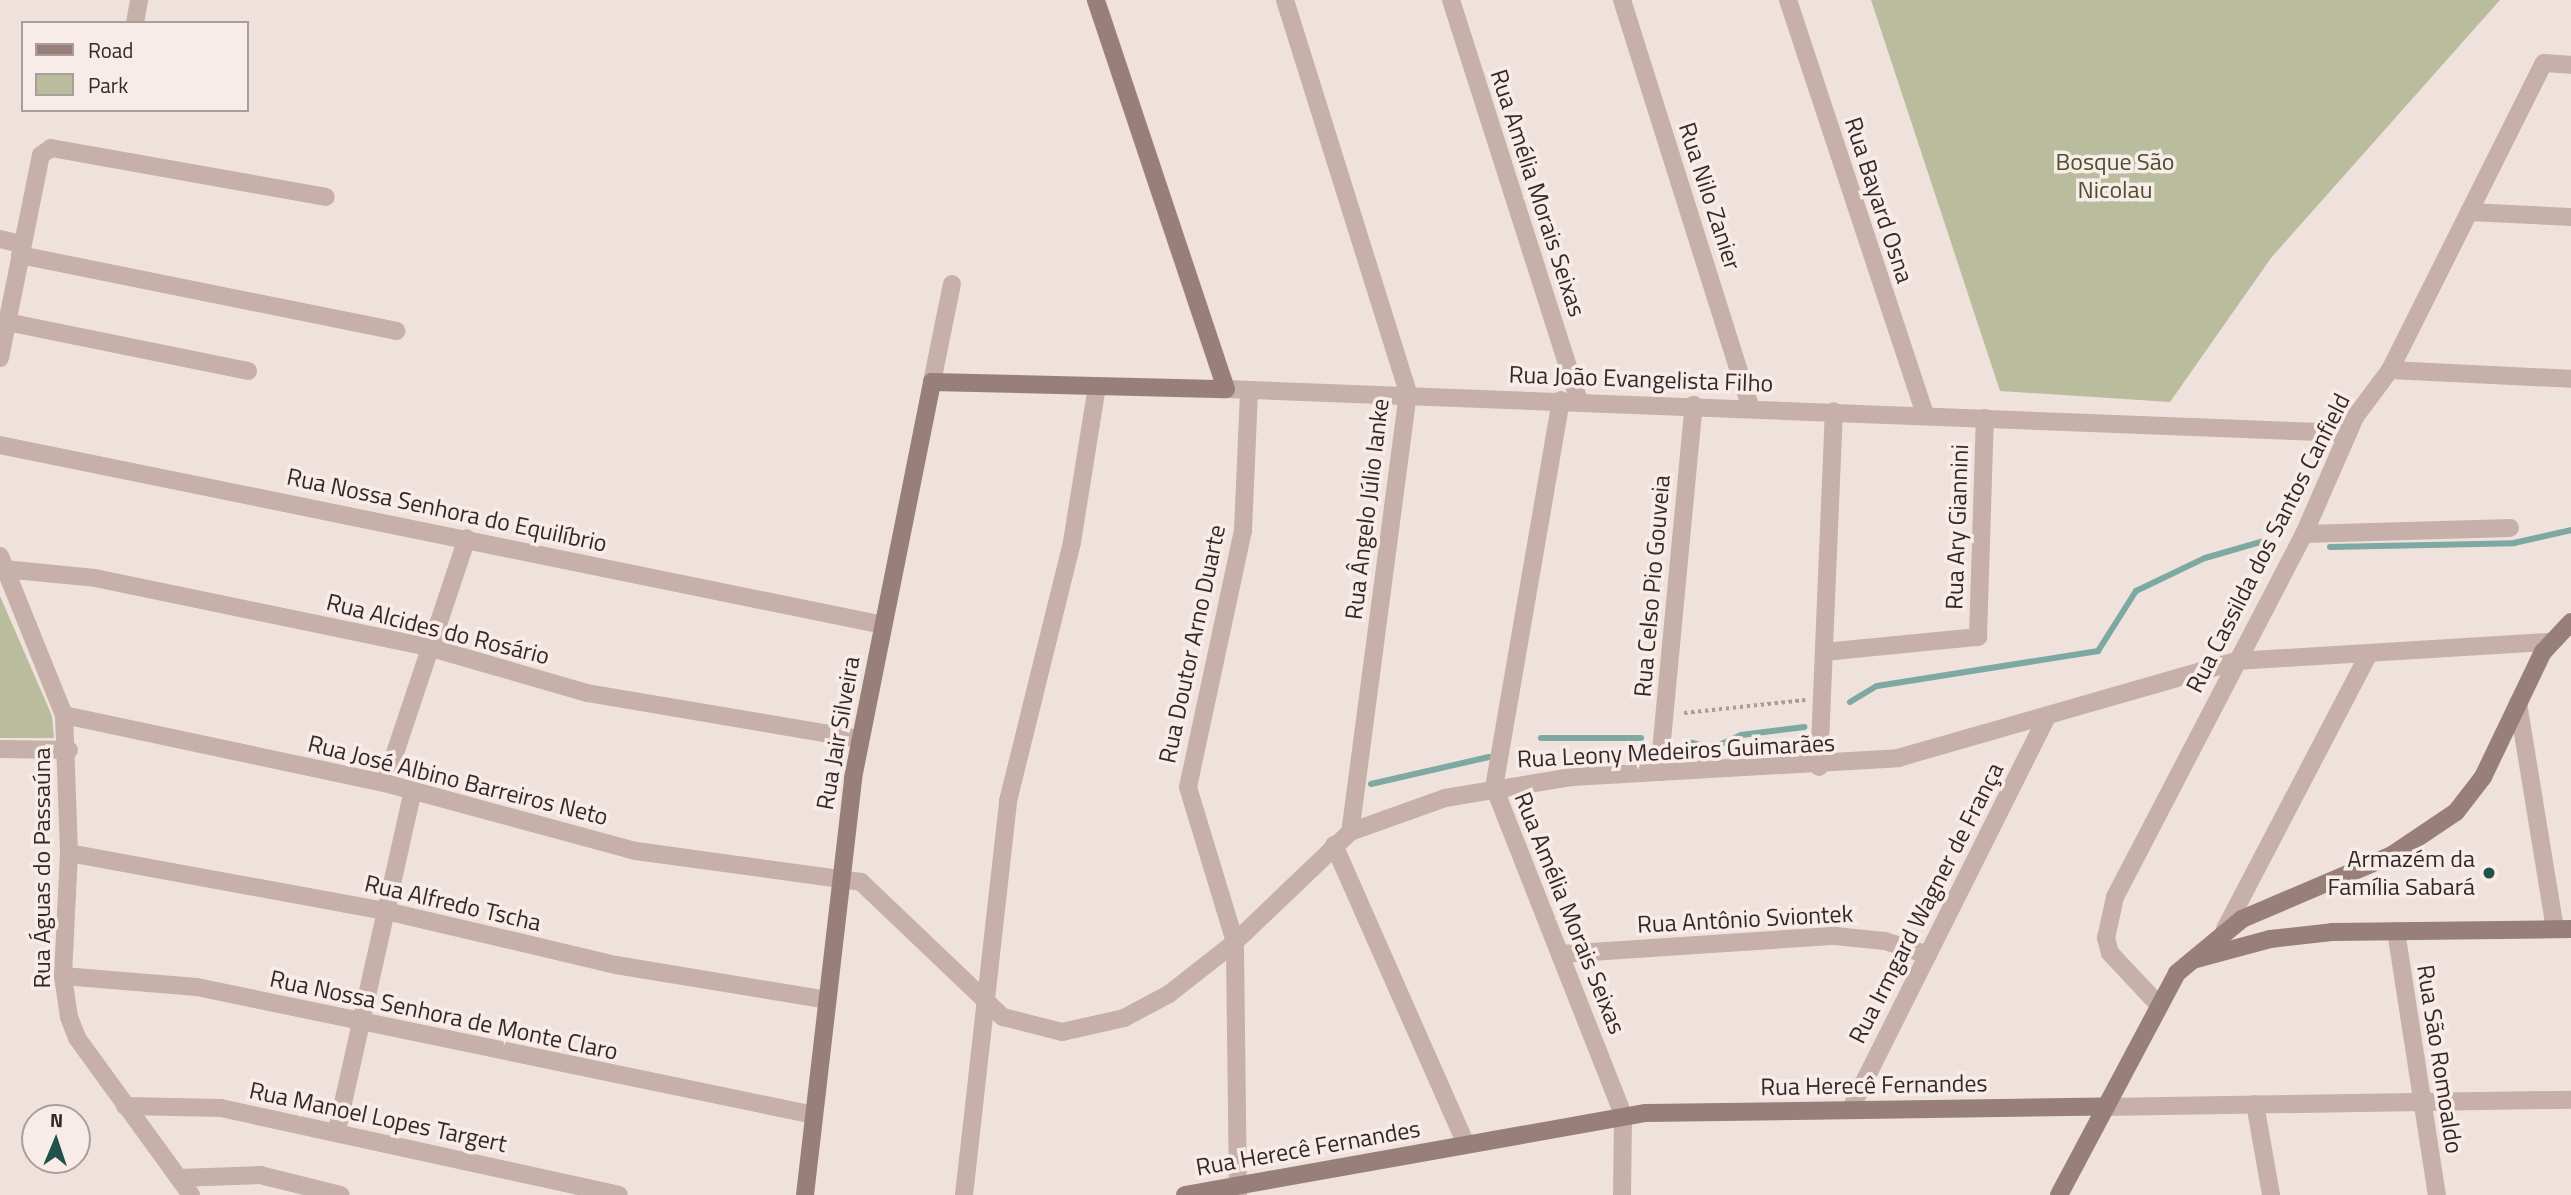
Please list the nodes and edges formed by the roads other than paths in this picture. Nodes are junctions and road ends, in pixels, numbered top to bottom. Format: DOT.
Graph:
graph roads {
  1 [pos="139,0"];
  2 [pos="1096,0"];
  3 [pos="1285,0"];
  4 [pos="1451,0"];
  5 [pos="1622,0"];
  6 [pos="1788,0"];
  7 [pos="135,21"];
  8 [pos="2571,65"];
  9 [pos="326,197"];
  10 [pos="2469,212"];
  11 [pos="2571,217"];
  12 [pos="0,239"];
  13 [pos="21,249"];
  14 [pos="952,284"];
  15 [pos="7,321"];
  16 [pos="396,331"];
  17 [pos="0,358"];
  18 [pos="2390,370"];
  19 [pos="248,371"];
  20 [pos="2571,379"];
  21 [pos="932,382"];
  22 [pos="1097,386"];
  23 [pos="1226,389"];
  24 [pos="1249,390"];
  25 [pos="1408,393"];
  26 [pos="1570,400"];
  27 [pos="1694,405"];
  28 [pos="1751,408"];
  29 [pos="1834,411"];
  30 [pos="1925,415"];
  31 [pos="1985,418"];
  32 [pos="2348,433"];
  33 [pos="0,445"];
  34 [pos="2510,528"];
  35 [pos="2304,534"];
  36 [pos="467,538"];
  37 [pos="2,563"];
  38 [pos="2571,622"];
  39 [pos="883,625"];
  40 [pos="2551,642"];
  41 [pos="428,647"];
  42 [pos="1824,652"];
  43 [pos="2369,653"];
  44 [pos="2236,661"];
  45 [pos="2518,703"];
  46 [pos="64,715"];
  47 [pos="2046,718"];
  48 [pos="860,740"];
  49 [pos="0,749"];
  50 [pos="69,750"];
  51 [pos="1819,767"];
  52 [pos="1659,772"];
  53 [pos="385,783"];
  54 [pos="1494,787"];
  55 [pos="413,791"];
  56 [pos="1350,832"];
  57 [pos="1334,845"];
  58 [pos="69,853"];
  59 [pos="841,881"];
  60 [pos="386,911"];
  61 [pos="2225,929"];
  62 [pos="2563,929"];
  63 [pos="2396,931"];
  64 [pos="1235,942"];
  65 [pos="1561,954"];
  66 [pos="1928,956"];
  67 [pos="2189,962"];
  68 [pos="62,976"];
  69 [pos="827,1000"];
  70 [pos="2156,1002"];
  71 [pos="988,1005"];
  72 [pos="358,1024"];
  73 [pos="2571,1100"];
  74 [pos="2420,1102"];
  75 [pos="2255,1104"];
  76 [pos="125,1107"];
  77 [pos="2103,1107"];
  78 [pos="1850,1110"];
  79 [pos="814,1115"];
  80 [pos="1623,1115"];
  81 [pos="337,1130"];
  82 [pos="1466,1144"];
  83 [pos="180,1178"];
  84 [pos="1238,1190"];
  85 [pos="191,1195"];
  86 [pos="341,1195"];
  87 [pos="619,1195"];
  88 [pos="805,1195"];
  89 [pos="964,1195"];
  90 [pos="1185,1195"];
  91 [pos="1622,1195"];
  92 [pos="2059,1195"];
  93 [pos="2271,1195"];
  94 [pos="2437,1195"];
  1 -- 7 [label="street"];
  2 -- 23 [label="street"];
  3 -- 25 [label="street, Rua Ângelo Júlio Ianke"];
  4 -- 26 [label="street, Rua Amélia Morais Seixas"];
  5 -- 28 [label="street, Rua Nilo Zanier"];
  6 -- 30 [label="street, Rua Bayard Osna"];
  8 -- 10 [label="street, Rua Cassilda dos Santos Canfield"];
  9 -- 13 [label="street"];
  10 -- 11 [label="street"];
  10 -- 18 [label="street, Rua Cassilda dos Santos Canfield"];
  12 -- 13 [label="street"];
  13 -- 15 [label="street"];
  13 -- 16 [label="street"];
  14 -- 21 [label="street, Rua Jair Silveira"];
  15 -- 17 [label="street"];
  15 -- 19 [label="street"];
  18 -- 20 [label="street"];
  18 -- 32 [label="street, Rua Cassilda dos Santos Canfield"];
  21 -- 22 [label="street, Rua João Evangelista Filho"];
  21 -- 39 [label="street, Rua Jair Silveira"];
  22 -- 23 [label="street, Rua João Evangelista Filho"];
  22 -- 71 [label="street"];
  23 -- 24 [label="street, Rua João Evangelista Filho"];
  24 -- 25 [label="street, Rua João Evangelista Filho"];
  24 -- 64 [label="street, Rua Doutor Arno Duarte"];
  25 -- 26 [label="street, Rua João Evangelista Filho"];
  25 -- 56 [label="street, Rua Ângelo Júlio Ianke"];
  26 -- 27 [label="street, Rua João Evangelista Filho"];
  26 -- 54 [label="street, Rua Amélia Morais Seixas"];
  27 -- 28 [label="street, Rua João Evangelista Filho"];
  27 -- 52 [label="street, Rua Celso Pio Gouveia"];
  28 -- 29 [label="street, Rua João Evangelista Filho"];
  29 -- 30 [label="street, Rua João Evangelista Filho"];
  29 -- 42 [label="street"];
  30 -- 31 [label="street, Rua João Evangelista Filho"];
  31 -- 32 [label="street, Rua João Evangelista Filho"];
  31 -- 42 [label="street, Rua Ary Giannini"];
  32 -- 35 [label="street, Rua Cassilda dos Santos Canfield"];
  33 -- 36 [label="street, Rua Nossa Senhora do Equilíbrio"];
  34 -- 35 [label="street"];
  35 -- 44 [label="street, Rua Cassilda dos Santos Canfield"];
  36 -- 39 [label="street, Rua Nossa Senhora do Equilíbrio"];
  36 -- 41 [label="street"];
  37 -- 41 [label="street, Rua Alcides do Rosário"];
  37 -- 46 [label="street, Rua Águas do Passaúna"];
  38 -- 40 [label="street"];
  39 -- 48 [label="street, Rua Jair Silveira"];
  40 -- 43 [label="street, Rua Leony Medeiros Guimarães"];
  40 -- 45 [label="street"];
  41 -- 48 [label="street, Rua Alcides do Rosário"];
  41 -- 53 [label="street"];
  42 -- 51 [label="street"];
  43 -- 44 [label="street, Rua Leony Medeiros Guimarães"];
  43 -- 61 [label="street"];
  44 -- 47 [label="street, Rua Leony Medeiros Guimarães"];
  44 -- 70 [label="street, Rua Cassilda dos Santos Canfield"];
  45 -- 61 [label="street"];
  45 -- 62 [label="street"];
  46 -- 50 [label="street, Rua Águas do Passaúna"];
  46 -- 53 [label="street, Rua José Albino Barreiros Neto"];
  47 -- 51 [label="street, Rua Leony Medeiros Guimarães"];
  47 -- 66 [label="street, Rua Irmgard Wagner de França"];
  48 -- 59 [label="street, Rua Jair Silveira"];
  49 -- 50 [label="street"];
  50 -- 58 [label="street, Rua Águas do Passaúna"];
  51 -- 52 [label="street, Rua Leony Medeiros Guimarães"];
  52 -- 54 [label="street, Rua Leony Medeiros Guimarães"];
  53 -- 55 [label="street, Rua José Albino Barreiros Neto"];
  54 -- 56 [label="street, Rua Leony Medeiros Guimarães"];
  54 -- 65 [label="street, Rua Amélia Morais Seixas"];
  55 -- 59 [label="street, Rua José Albino Barreiros Neto"];
  55 -- 60 [label="street"];
  56 -- 57 [label="street, Rua Leony Medeiros Guimarães"];
  57 -- 64 [label="street, Rua Leony Medeiros Guimarães"];
  57 -- 82 [label="street"];
  58 -- 60 [label="street, Rua Alfredo Tscha"];
  58 -- 68 [label="street, Rua Águas do Passaúna"];
  59 -- 69 [label="street, Rua Jair Silveira"];
  59 -- 71 [label="street, Rua Leony Medeiros Guimarães"];
  60 -- 69 [label="street, Rua Alfredo Tscha"];
  60 -- 72 [label="street"];
  61 -- 67 [label="street"];
  62 -- 63 [label="street"];
  63 -- 67 [label="street"];
  63 -- 74 [label="street, Rua São Romoaldo"];
  64 -- 71 [label="street, Rua Leony Medeiros Guimarães"];
  64 -- 84 [label="street, Rua Doutor Arno Duarte"];
  65 -- 66 [label="street, Rua Antônio Sviontek"];
  65 -- 80 [label="street, Rua Amélia Morais Seixas"];
  66 -- 78 [label="street, Rua Irmgard Wagner de França"];
  67 -- 70 [label="street"];
  68 -- 72 [label="street, Rua Nossa Senhora de Monte Claro"];
  68 -- 76 [label="street, Rua Águas do Passaúna"];
  69 -- 79 [label="street, Rua Jair Silveira"];
  70 -- 77 [label="street"];
  71 -- 89 [label="street"];
  72 -- 79 [label="street, Rua Nossa Senhora de Monte Claro"];
  72 -- 81 [label="street"];
  73 -- 74 [label="street, Rua Herecê Fernandes"];
  74 -- 75 [label="street, Rua Herecê Fernandes"];
  74 -- 94 [label="street, Rua São Romoaldo"];
  75 -- 77 [label="street, Rua Herecê Fernandes"];
  75 -- 93 [label="street"];
  76 -- 81 [label="street, Rua Manoel Lopes Targert"];
  76 -- 83 [label="street, Rua Águas do Passaúna"];
  77 -- 78 [label="street, Rua Herecê Fernandes"];
  77 -- 92 [label="street"];
  78 -- 80 [label="street, Rua Herecê Fernandes"];
  79 -- 88 [label="street, Rua Jair Silveira"];
  80 -- 82 [label="street, Rua Herecê Fernandes"];
  80 -- 91 [label="street, Rua Amélia Morais Seixas"];
  81 -- 87 [label="street, Rua Manoel Lopes Targert"];
  82 -- 84 [label="street, Rua Herecê Fernandes"];
  83 -- 85 [label="street, Rua Águas do Passaúna"];
  83 -- 86 [label="street"];
  84 -- 90 [label="street, Rua Herecê Fernandes"];
}
